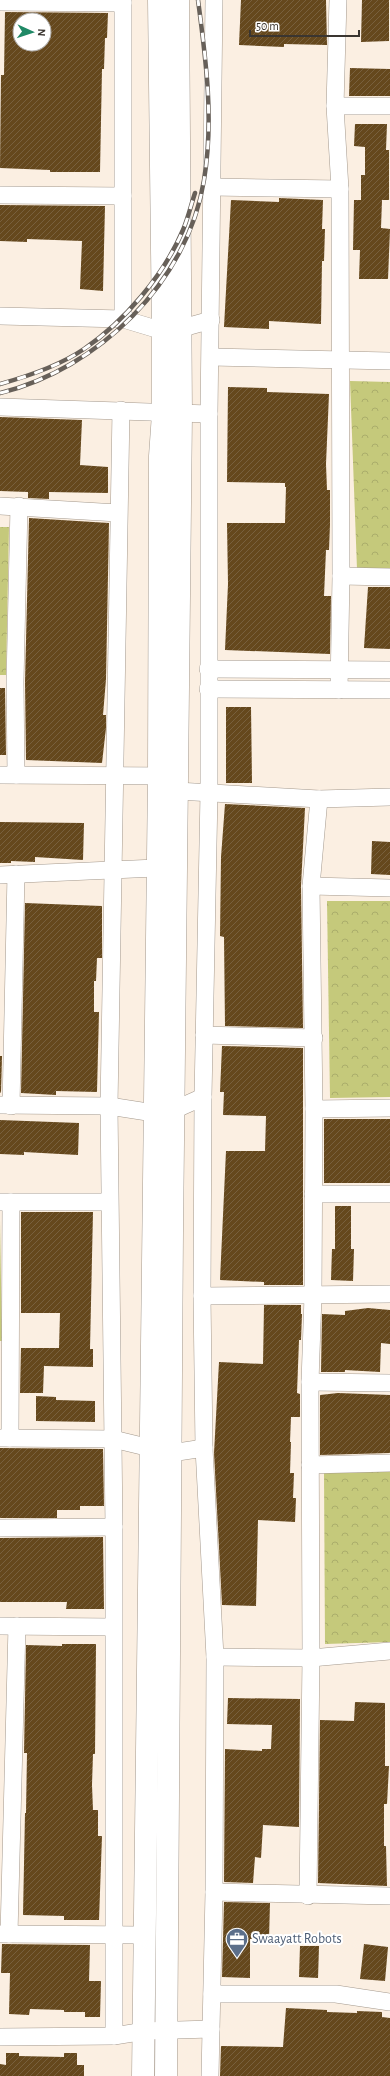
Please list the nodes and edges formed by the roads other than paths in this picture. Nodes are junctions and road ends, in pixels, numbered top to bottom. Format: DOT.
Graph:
graph roads {
  1 [pos="159,0"];
  2 [pos="178,0"];
  3 [pos="214,0"];
  4 [pos="338,0"];
  5 [pos="123,1"];
  6 [pos="0,2"];
  7 [pos="335,106"];
  8 [pos="390,106"];
  9 [pos="212,187"];
  10 [pos="340,189"];
  11 [pos="0,195"];
  12 [pos="123,196"];
  13 [pos="0,316"];
  14 [pos="123,320"];
  15 [pos="211,320"];
  16 [pos="171,330"];
  17 [pos="210,357"];
  18 [pos="341,360"];
  19 [pos="390,360"];
  20 [pos="0,407"];
  21 [pos="121,410"];
  22 [pos="172,414"];
  23 [pos="209,414"];
  24 [pos="0,506"];
  25 [pos="19,506"];
  26 [pos="118,513"];
  27 [pos="341,576"];
  28 [pos="390,577"];
  29 [pos="208,669"];
  30 [pos="340,670"];
  31 [pos="390,670"];
  32 [pos="8,682"];
  33 [pos="208,688"];
  34 [pos="339,690"];
  35 [pos="390,690"];
  36 [pos="8,775"];
  37 [pos="116,776"];
  38 [pos="171,781"];
  39 [pos="209,793"];
  40 [pos="390,797"];
  41 [pos="319,799"];
  42 [pos="156,868"];
  43 [pos="114,869"];
  44 [pos="8,875"];
  45 [pos="311,886"];
  46 [pos="390,888"];
  47 [pos="7,1010"];
  48 [pos="204,1035"];
  49 [pos="314,1038"];
  50 [pos="203,1097"];
  51 [pos="6,1105"];
  52 [pos="109,1106"];
  53 [pos="390,1108"];
  54 [pos="314,1109"];
  55 [pos="164,1112"];
  56 [pos="313,1194"];
  57 [pos="390,1194"];
  58 [pos="6,1202"];
  59 [pos="109,1202"];
  60 [pos="390,1294"];
  61 [pos="202,1296"];
  62 [pos="313,1296"];
  63 [pos="5,1347"];
  64 [pos="310,1382"];
  65 [pos="390,1383"];
  66 [pos="5,1438"];
  67 [pos="113,1439"];
  68 [pos="150,1446"];
  69 [pos="204,1448"];
  70 [pos="171,1453"];
  71 [pos="390,1463"];
  72 [pos="310,1465"];
  73 [pos="114,1527"];
  74 [pos="0,1528"];
  75 [pos="8,1626"];
  76 [pos="113,1627"];
  77 [pos="390,1651"];
  78 [pos="215,1657"];
  79 [pos="311,1658"];
  80 [pos="6,1833"];
  81 [pos="214,1892"];
  82 [pos="308,1896"];
  83 [pos="390,1896"];
  84 [pos="115,1933"];
  85 [pos="4,1934"];
  86 [pos="144,1935"];
  87 [pos="212,1994"];
  88 [pos="390,2002"];
  89 [pos="212,2029"];
  90 [pos="145,2031"];
  91 [pos="167,2031"];
  92 [pos="114,2036"];
  93 [pos="0,2037"];
  94 [pos="144,2076"];
  95 [pos="166,2076"];
  96 [pos="210,2076"];
  1 -- 16 [label="main road"];
  2 -- 16 [label="main road"];
  3 -- 9 [label="street"];
  4 -- 7 [label="street"];
  5 -- 6 [label="street"];
  5 -- 12 [label="street"];
  7 -- 8 [label="street"];
  7 -- 10 [label="street"];
  9 -- 10 [label="street"];
  9 -- 15 [label="street"];
  10 -- 18 [label="street"];
  11 -- 12 [label="street"];
  12 -- 14 [label="street"];
  13 -- 14 [label="street"];
  14 -- 16 [label="street"];
  15 -- 16 [label="street"];
  15 -- 17 [label="street"];
  16 -- 22 [label="main road"];
  17 -- 18 [label="street"];
  17 -- 23 [label="street"];
  18 -- 19 [label="street"];
  18 -- 27 [label="street"];
  20 -- 21 [label="street"];
  21 -- 22 [label="street"];
  21 -- 26 [label="street"];
  22 -- 23 [label="street"];
  22 -- 38 [label="main road"];
  23 -- 29 [label="street"];
  24 -- 25 [label="street"];
  25 -- 26 [label="street"];
  25 -- 32 [label="street"];
  26 -- 37 [label="street"];
  27 -- 28 [label="street"];
  27 -- 30 [label="street"];
  29 -- 30 [label="street"];
  29 -- 33 [label="street"];
  30 -- 31 [label="street"];
  30 -- 34 [label="street"];
  32 -- 36 [label="street"];
  33 -- 34 [label="street"];
  33 -- 39 [label="street"];
  34 -- 35 [label="street"];
  36 -- 37 [label="street"];
  37 -- 38 [label="street"];
  37 -- 43 [label="street"];
  38 -- 39 [label="street"];
  38 -- 42 [label="main road"];
  38 -- 55 [label="main road"];
  39 -- 41 [label="street"];
  39 -- 48 [label="street"];
  40 -- 41 [label="street"];
  41 -- 45 [label="street"];
  42 -- 43 [label="street"];
  42 -- 55 [label="main road"];
  43 -- 44 [label="street"];
  43 -- 52 [label="street"];
  44 -- 47 [label="street"];
  45 -- 46 [label="street"];
  45 -- 49 [label="street"];
  47 -- 51 [label="street"];
  48 -- 49 [label="street"];
  48 -- 50 [label="street"];
  49 -- 54 [label="street"];
  50 -- 55 [label="street"];
  50 -- 61 [label="street"];
  51 -- 52 [label="street"];
  52 -- 55 [label="street"];
  52 -- 59 [label="street"];
  53 -- 54 [label="street"];
  54 -- 56 [label="street"];
  55 -- 68 [label="main road"];
  55 -- 70 [label="main road"];
  56 -- 57 [label="street"];
  56 -- 62 [label="street"];
  58 -- 59 [label="street"];
  58 -- 63 [label="street"];
  59 -- 67 [label="street"];
  60 -- 62 [label="street"];
  61 -- 62 [label="street"];
  61 -- 69 [label="street"];
  62 -- 64 [label="street"];
  63 -- 66 [label="street"];
  64 -- 65 [label="street"];
  64 -- 72 [label="street"];
  66 -- 67 [label="street"];
  67 -- 68 [label="street"];
  67 -- 73 [label="street"];
  68 -- 70 [label="street"];
  68 -- 86 [label="main road"];
  69 -- 70 [label="street"];
  69 -- 78 [label="street"];
  70 -- 91 [label="main road"];
  71 -- 72 [label="street"];
  72 -- 79 [label="street"];
  73 -- 74 [label="street"];
  73 -- 76 [label="street"];
  75 -- 76 [label="street"];
  75 -- 80 [label="street"];
  76 -- 84 [label="street"];
  77 -- 79 [label="street"];
  78 -- 79 [label="street"];
  78 -- 81 [label="street"];
  79 -- 82 [label="street"];
  80 -- 85 [label="street"];
  81 -- 82 [label="street"];
  81 -- 87 [label="street"];
  82 -- 83 [label="street"];
  84 -- 85 [label="street"];
  84 -- 86 [label="street"];
  84 -- 92 [label="street"];
  86 -- 90 [label="main road"];
  87 -- 88 [label="street"];
  87 -- 89 [label="street"];
  89 -- 91 [label="street"];
  89 -- 96 [label="street"];
  90 -- 91 [label="street"];
  90 -- 92 [label="street"];
  90 -- 94 [label="main road"];
  91 -- 95 [label="main road"];
  92 -- 93 [label="street"];
}
